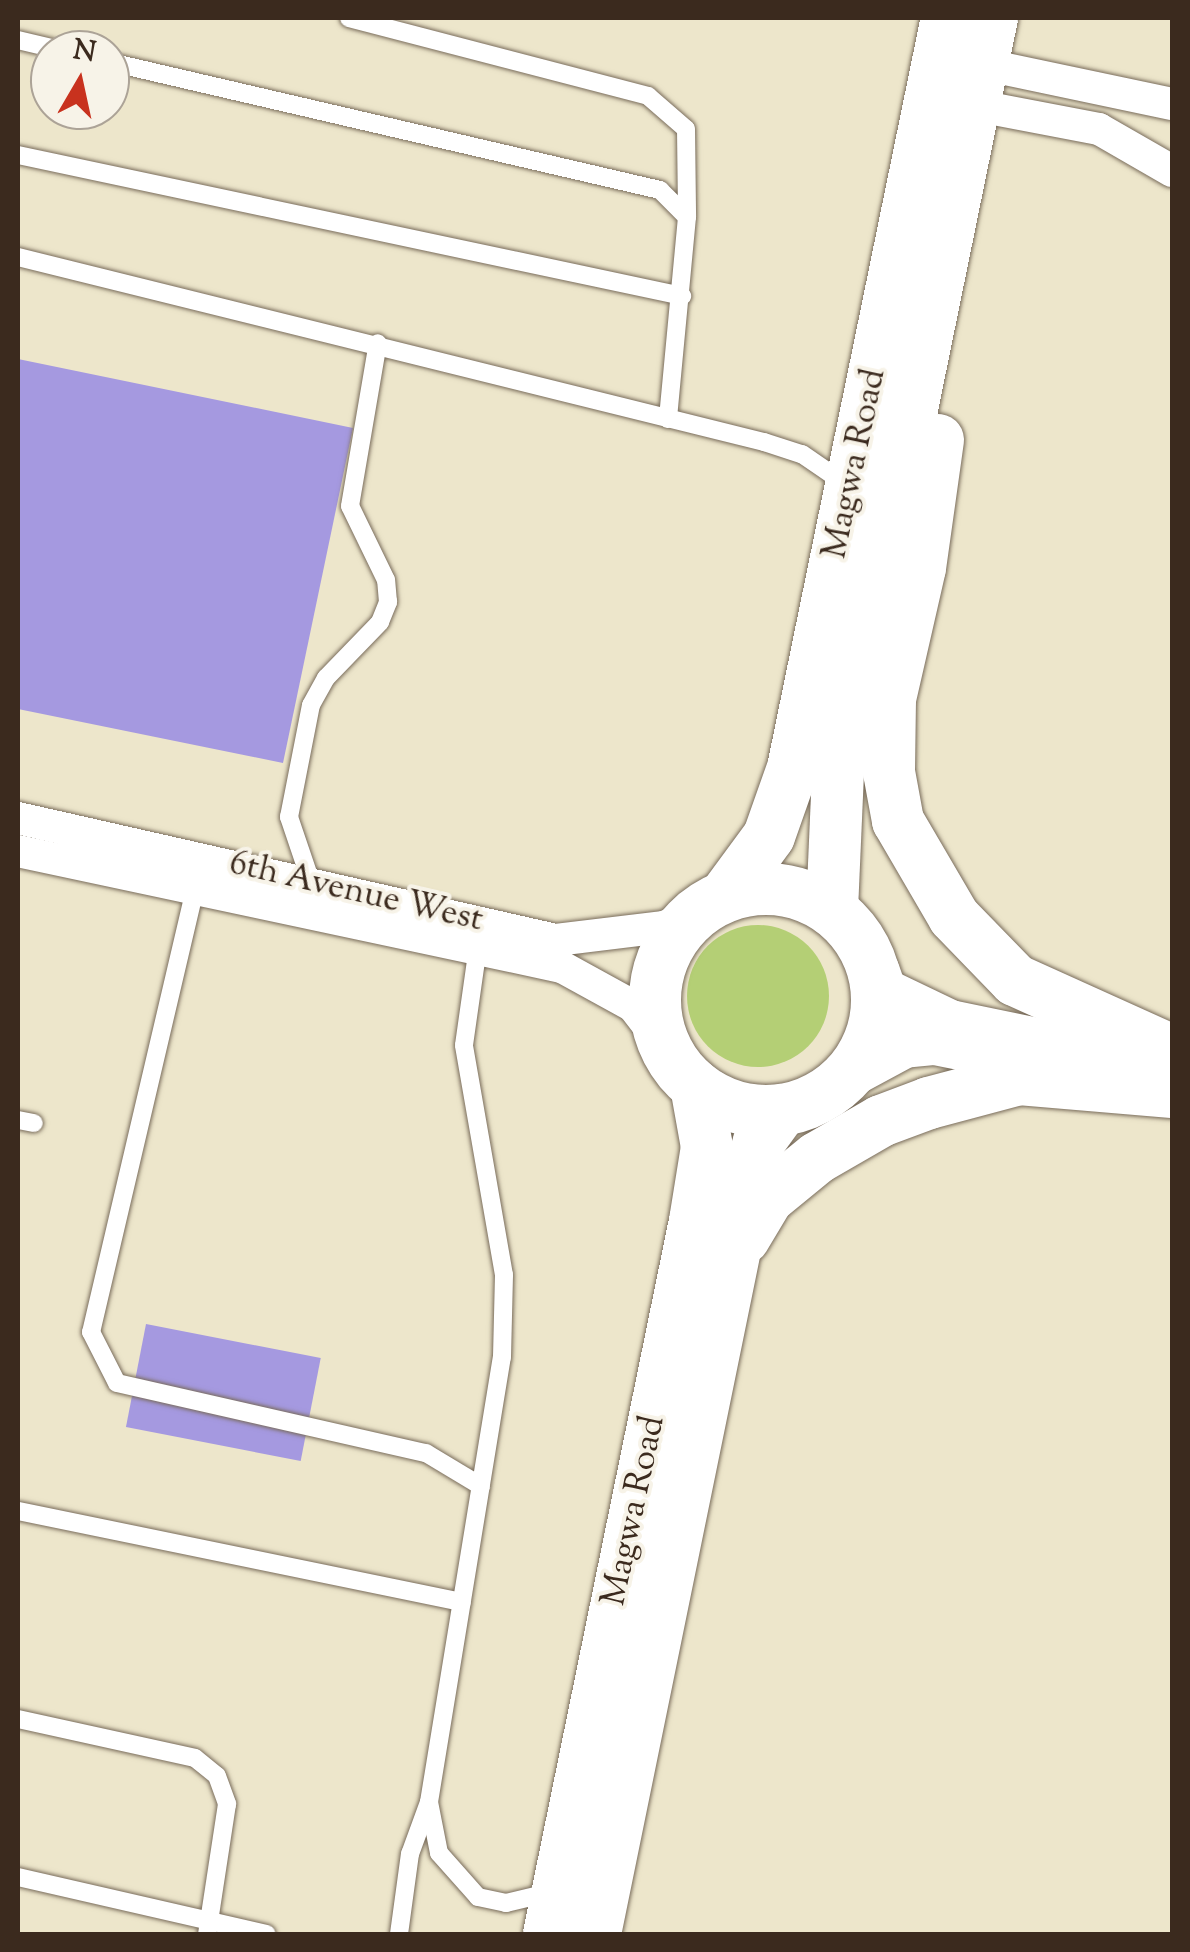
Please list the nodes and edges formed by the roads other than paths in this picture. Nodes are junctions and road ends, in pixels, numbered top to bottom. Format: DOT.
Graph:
graph roads {
  1 [pos="350,18"];
  2 [pos="948,18"];
  3 [pos="982,62"];
  4 [pos="130,67"];
  5 [pos="1172,104"];
  6 [pos="18,156"];
  7 [pos="1172,171"];
  8 [pos="688,217"];
  9 [pos="18,257"];
  10 [pos="682,296"];
  11 [pos="933,301"];
  12 [pos="378,343"];
  13 [pos="668,419"];
  14 [pos="851,490"];
  15 [pos="18,818"];
  16 [pos="18,850"];
  17 [pos="311,882"];
  18 [pos="194,889"];
  19 [pos="709,905"];
  20 [pos="832,910"];
  21 [pos="478,947"];
  22 [pos="876,972"];
  23 [pos="660,1041"];
  24 [pos="1172,1051"];
  25 [pos="1172,1070"];
  26 [pos="852,1072"];
  27 [pos="696,1086"];
  28 [pos="1172,1090"];
  29 [pos="782,1110"];
  30 [pos="733,1256"];
  31 [pos="481,1486"];
  32 [pos="18,1511"];
  33 [pos="462,1602"];
  34 [pos="18,1719"];
  35 [pos="428,1802"];
  36 [pos="18,1876"];
  37 [pos="554,1911"];
  38 [pos="208,1928"];
  39 [pos="267,1934"];
  40 [pos="399,1934"];
  41 [pos="595,1934"];
  1 -- 8 [label="lane"];
  2 -- 14 [label="main road, Magwa Road"];
  3 -- 5 [label="street"];
  3 -- 7 [label="street"];
  3 -- 11 [label="main road, Magwa Road"];
  4 -- 8 [label="lane"];
  6 -- 10 [label="lane"];
  8 -- 10 [label="lane"];
  9 -- 12 [label="lane"];
  10 -- 13 [label="lane"];
  11 -- 20 [label="main road, Magwa Road"];
  11 -- 24 [label="main road"];
  12 -- 13 [label="lane"];
  12 -- 17 [label="lane"];
  13 -- 14 [label="lane"];
  14 -- 19 [label="main road, Magwa Road"];
  15 -- 17 [label="street, 6th Avenue West"];
  16 -- 18 [label="street, 6th Avenue West"];
  17 -- 19 [label="street, 6th Avenue West"];
  18 -- 21 [label="street, 6th Avenue West"];
  18 -- 31 [label="lane"];
  19 -- 20 [label="main road"];
  19 -- 23 [label="main road"];
  20 -- 22 [label="main road"];
  21 -- 23 [label="street, 6th Avenue West"];
  21 -- 31 [label="lane"];
  22 -- 25 [label="main road"];
  22 -- 26 [label="main road"];
  23 -- 27 [label="main road"];
  26 -- 28 [label="main road"];
  26 -- 29 [label="main road"];
  27 -- 29 [label="main road"];
  27 -- 37 [label="main road, Magwa Road"];
  28 -- 30 [label="main road"];
  29 -- 30 [label="main road, Magwa Road"];
  30 -- 41 [label="main road, Magwa Road"];
  31 -- 33 [label="lane"];
  32 -- 33 [label="lane"];
  33 -- 35 [label="lane"];
  34 -- 38 [label="lane"];
  35 -- 37 [label="lane"];
  35 -- 40 [label="lane"];
  36 -- 38 [label="lane"];
  38 -- 39 [label="lane"];
}
